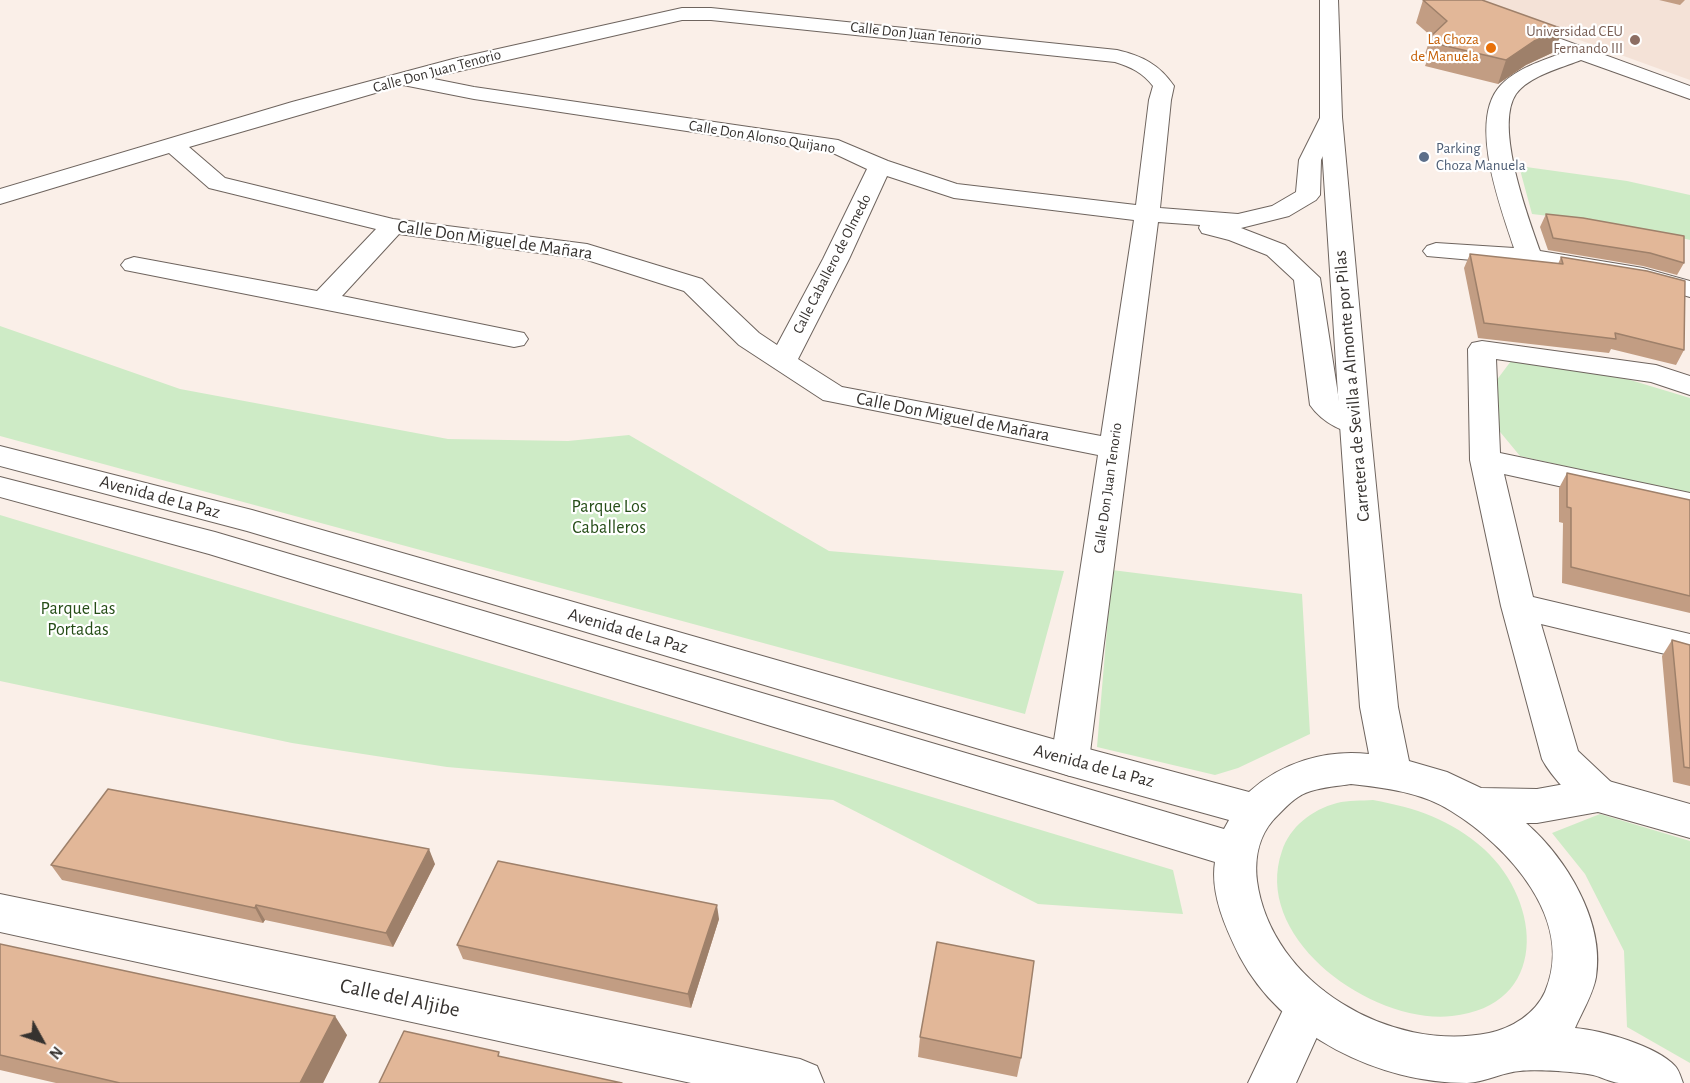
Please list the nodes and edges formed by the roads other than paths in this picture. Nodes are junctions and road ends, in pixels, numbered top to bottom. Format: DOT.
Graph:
graph roads {
  1 [pos="1329,0"];
  2 [pos="1437,0"];
  3 [pos="1581,52"];
  4 [pos="407,79"];
  5 [pos="1690,93"];
  6 [pos="1332,117"];
  7 [pos="173,145"];
  8 [pos="880,166"];
  9 [pos="0,197"];
  10 [pos="1147,214"];
  11 [pos="393,226"];
  12 [pos="1436,251"];
  13 [pos="1529,257"];
  14 [pos="134,265"];
  15 [pos="1690,289"];
  16 [pos="323,300"];
  17 [pos="801,325"];
  18 [pos="742,333"];
  19 [pos="514,339"];
  20 [pos="783,361"];
  21 [pos="1690,386"];
  22 [pos="1355,425"];
  23 [pos="1113,448"];
  24 [pos="0,456"];
  25 [pos="1485,460"];
  26 [pos="0,487"];
  27 [pos="1690,504"];
  28 [pos="1518,606"];
  29 [pos="1690,647"];
  30 [pos="1070,760"];
  31 [pos="1392,771"];
  32 [pos="1598,795"];
  33 [pos="1476,805"];
  34 [pos="1254,810"];
  35 [pos="1690,821"];
  36 [pos="1236,850"];
  37 [pos="0,913"];
  38 [pos="1308,1006"];
  39 [pos="1520,1047"];
  40 [pos="1418,1071"];
  41 [pos="800,1083"];
  42 [pos="1272,1083"];
  43 [pos="1659,1083"];
  1 -- 6 [label="street, Carretera de Sevilla a Almonte por Pilas"];
  2 -- 3 [label="street"];
  3 -- 5 [label="street"];
  3 -- 13 [label="street"];
  4 -- 7 [label="street, Calle Don Juan Tenorio"];
  4 -- 8 [label="street, Calle Don Alonso Quijano"];
  4 -- 10 [label="street, Calle Don Juan Tenorio"];
  6 -- 10 [label="street"];
  6 -- 22 [label="street, Carretera de Sevilla a Almonte por Pilas"];
  7 -- 9 [label="street, Calle Don Juan Tenorio"];
  7 -- 11 [label="street, Calle Don Miguel de Mañara"];
  8 -- 10 [label="street, Calle Don Alonso Quijano"];
  8 -- 17 [label="street, Calle Caballero de Olmedo"];
  10 -- 22 [label="street"];
  10 -- 23 [label="street, Calle Don Juan Tenorio"];
  11 -- 16 [label="street"];
  11 -- 18 [label="street, Calle Don Miguel de Mañara"];
  12 -- 13 [label="street"];
  13 -- 15 [label="street"];
  14 -- 16 [label="street"];
  16 -- 19 [label="street"];
  17 -- 18 [label="street"];
  17 -- 20 [label="street, Calle Caballero de Olmedo"];
  18 -- 20 [label="street, Calle Don Miguel de Mañara"];
  20 -- 23 [label="street, Calle Don Miguel de Mañara"];
  21 -- 25 [label="street"];
  22 -- 31 [label="street, Carretera de Sevilla a Almonte por Pilas"];
  23 -- 30 [label="street, Calle Don Juan Tenorio"];
  24 -- 30 [label="street, Avenida de La Paz"];
  25 -- 27 [label="street"];
  25 -- 28 [label="street"];
  26 -- 36 [label="street, Avenida de La Paz"];
  28 -- 29 [label="street"];
  28 -- 32 [label="street"];
  30 -- 34 [label="street, Avenida de La Paz"];
  31 -- 33 [label="street"];
  31 -- 34 [label="street"];
  32 -- 33 [label="street"];
  32 -- 35 [label="street"];
  33 -- 39 [label="street"];
  34 -- 36 [label="street"];
  36 -- 38 [label="street"];
  37 -- 41 [label="street, Calle del Aljibe"];
  38 -- 40 [label="street"];
  38 -- 42 [label="street"];
  39 -- 40 [label="street"];
  39 -- 43 [label="street"];
}
